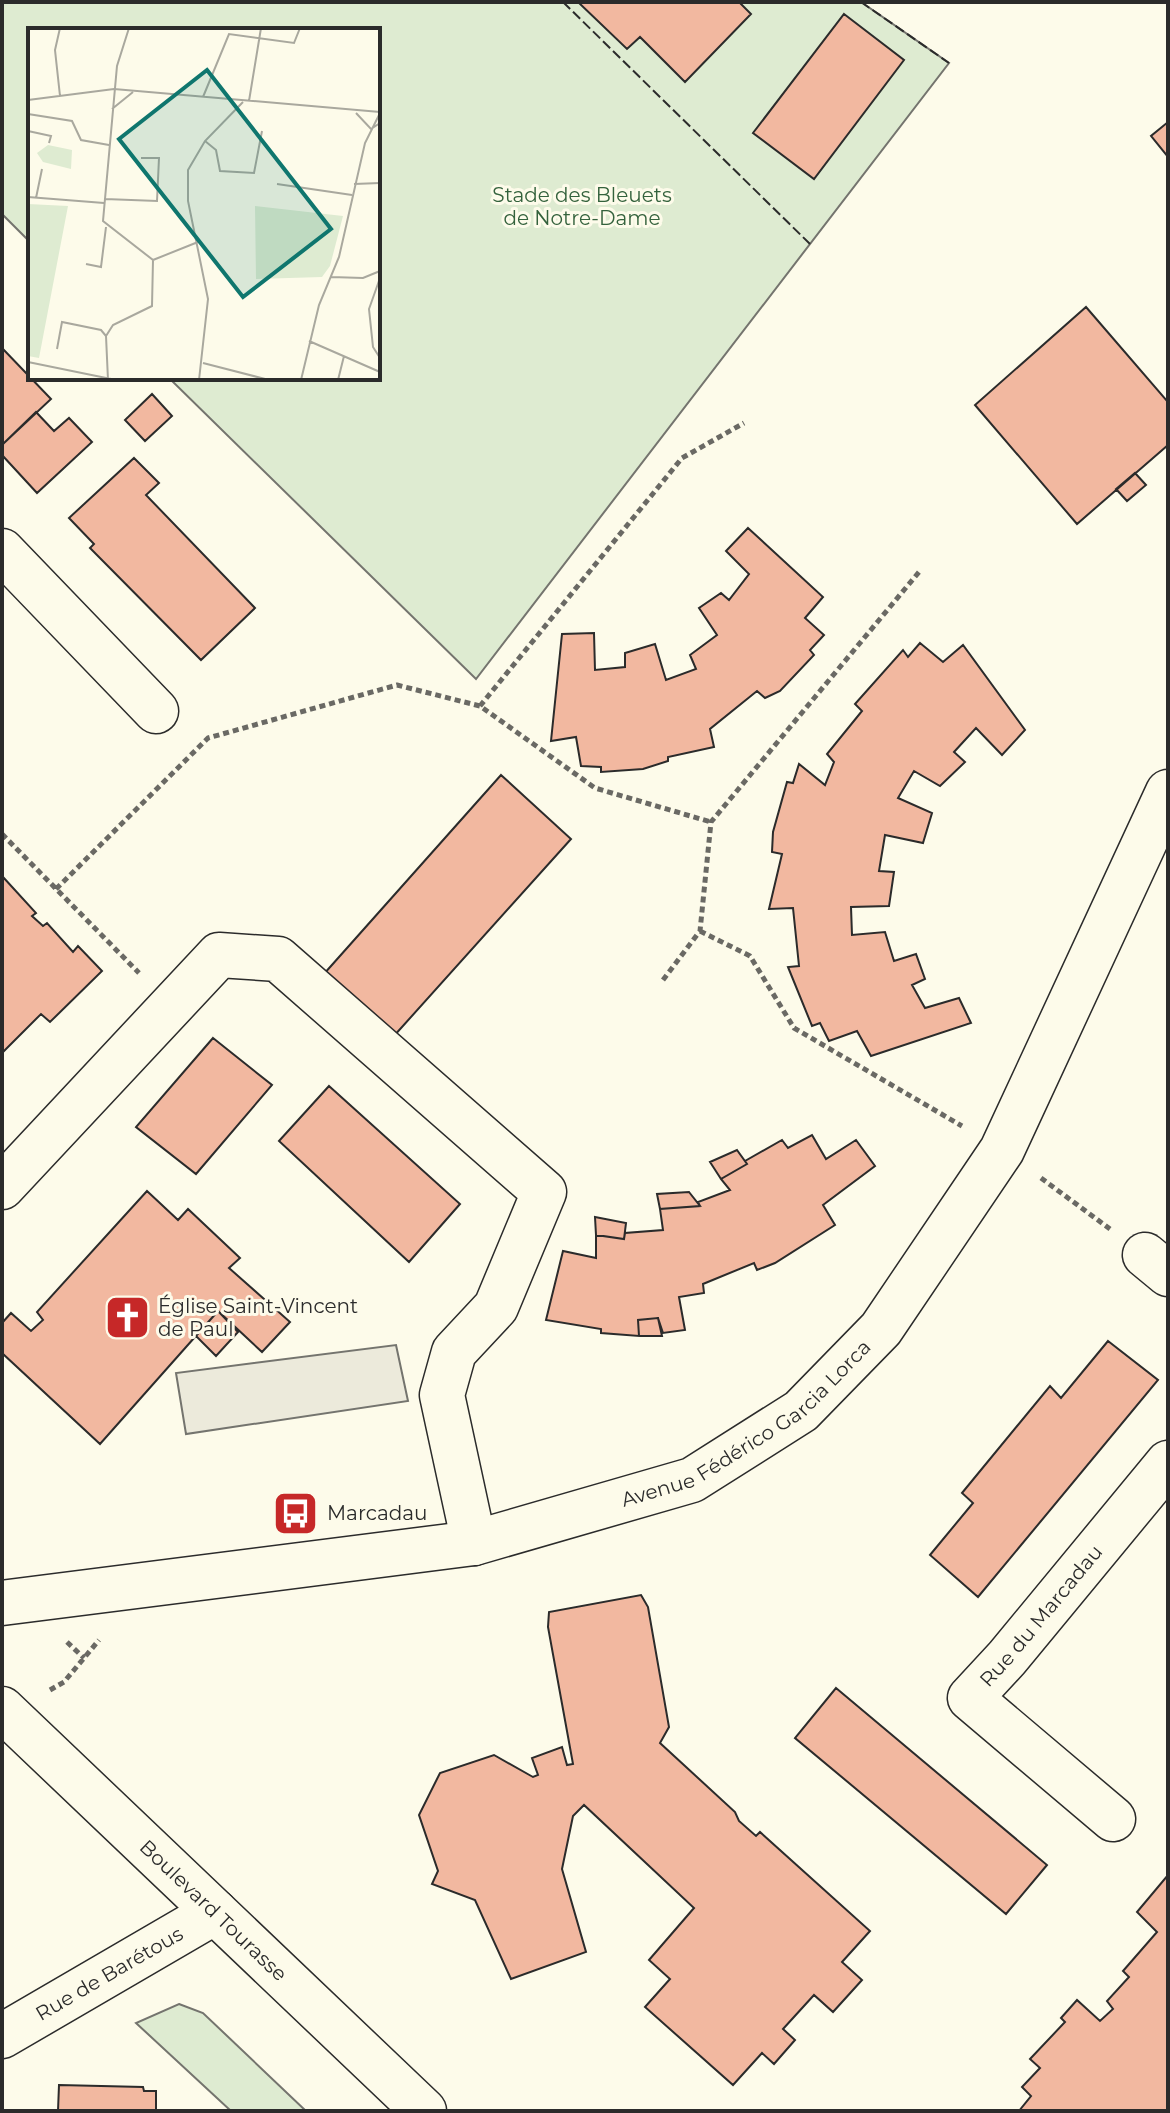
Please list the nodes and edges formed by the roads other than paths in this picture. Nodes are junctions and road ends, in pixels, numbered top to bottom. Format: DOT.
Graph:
graph roads {
  1 [pos="2,551"];
  2 [pos="156,711"];
  3 [pos="1168,792"];
  4 [pos="2,1187"];
  5 [pos="1168,1463"];
  6 [pos="474,1543"];
  7 [pos="2,1603"];
  8 [pos="2,1709"];
  9 [pos="1113,1819"];
  10 [pos="215,1912"];
  11 [pos="2,2036"];
  12 [pos="424,2111"];
  1 -- 2 [label="street"];
  3 -- 6 [label="street, Avenue Fédérico Garcia Lorca"];
  4 -- 6 [label="street"];
  5 -- 9 [label="street, Rue du Marcadau"];
  6 -- 7 [label="street, Avenue Fédérico Garcia Lorca"];
  8 -- 10 [label="street, Boulevard Tourasse"];
  10 -- 11 [label="street, Rue de Barétous"];
  10 -- 12 [label="street, Boulevard Tourasse"];
}
